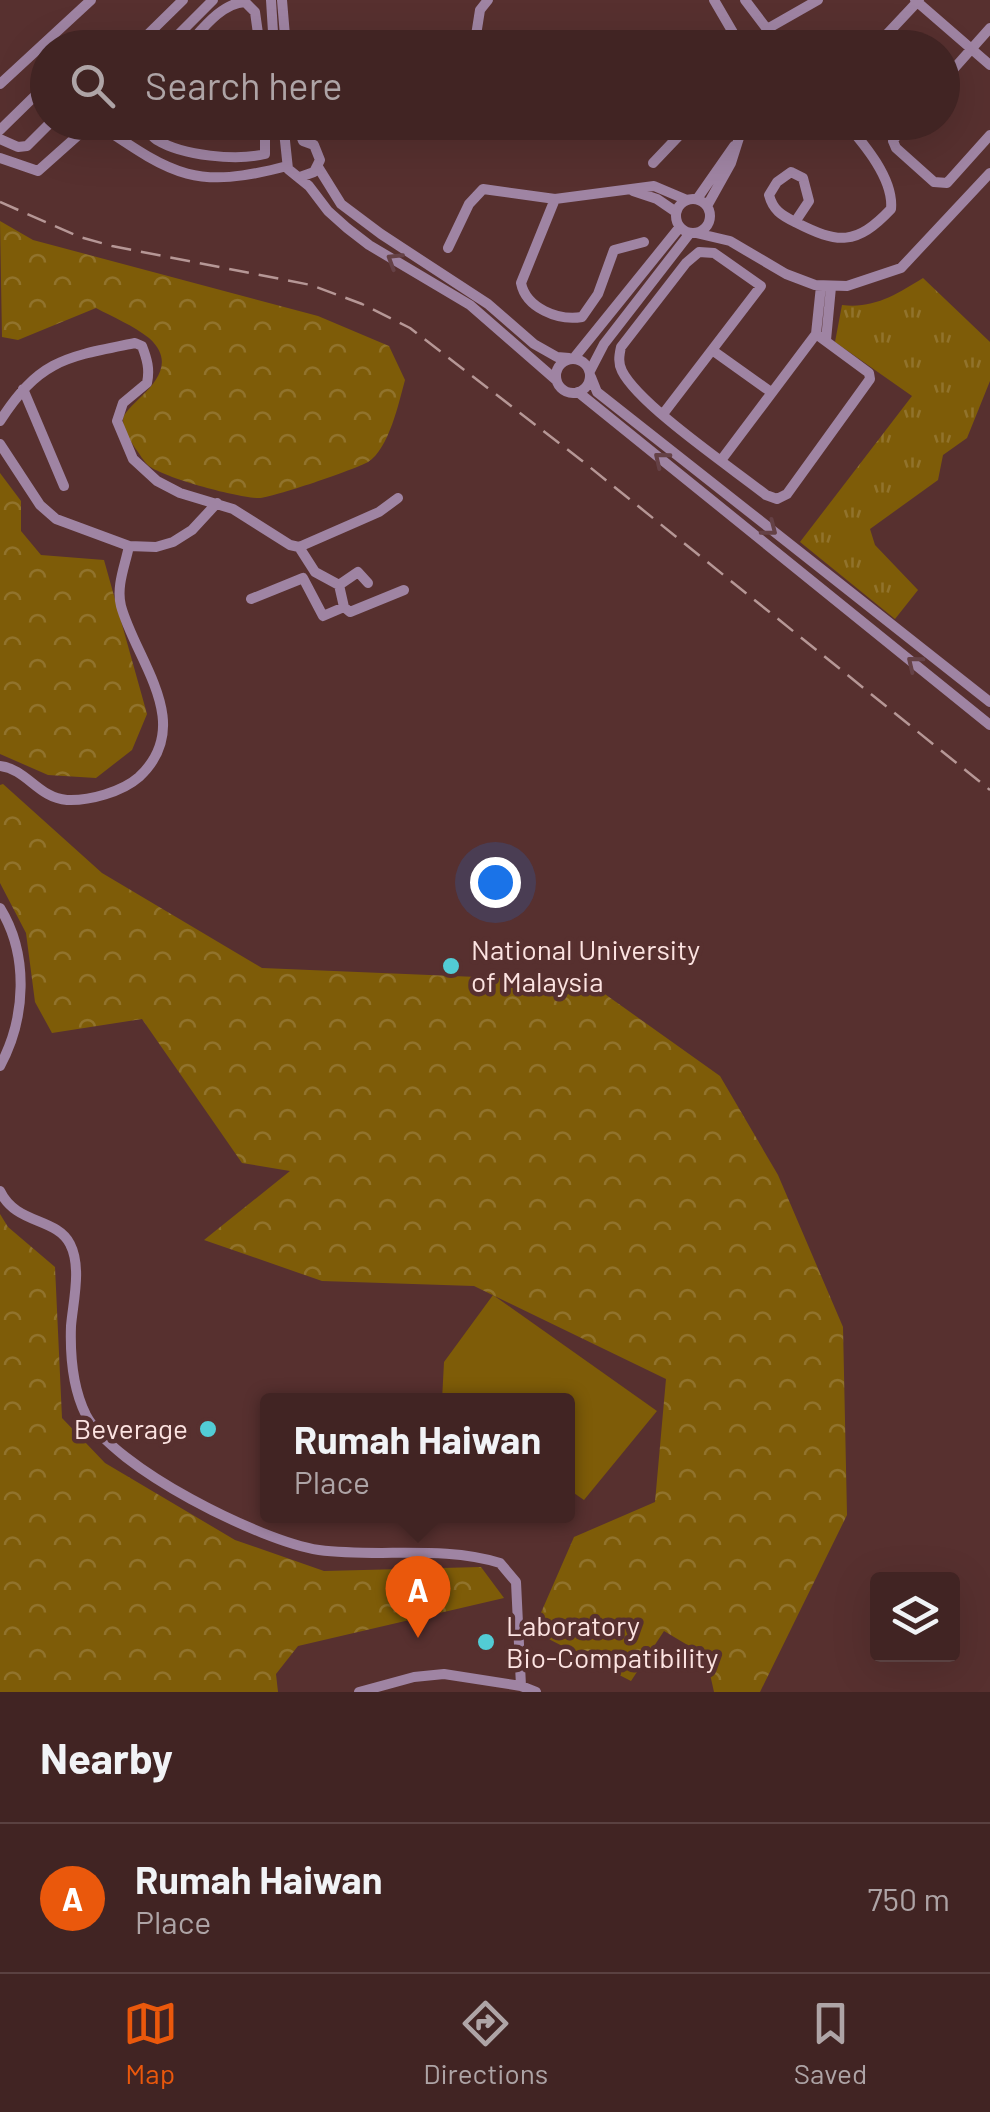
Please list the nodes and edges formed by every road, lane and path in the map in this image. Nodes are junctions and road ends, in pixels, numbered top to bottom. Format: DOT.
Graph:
graph roads {
  1 [pos="91,0"];
  2 [pos="183,0"];
  3 [pos="213,0"];
  4 [pos="271,0"];
  5 [pos="282,0"];
  6 [pos="488,0"];
  7 [pos="714,0"];
  8 [pos="745,0"];
  9 [pos="818,0"];
  10 [pos="917,1"];
  11 [pos="191,21"];
  12 [pos="990,28"];
  13 [pos="58,30"];
  14 [pos="152,30"];
  15 [pos="182,30"];
  16 [pos="200,30"];
  17 [pos="202,30"];
  18 [pos="258,30"];
  19 [pos="273,30"];
  20 [pos="284,30"];
  21 [pos="477,30"];
  22 [pos="732,30"];
  23 [pos="890,30"];
  24 [pos="950,30"];
  25 [pos="960,39"];
  26 [pos="972,50"];
  27 [pos="30,56"];
  28 [pos="960,63"];
  29 [pos="990,66"];
  30 [pos="0,84"];
  31 [pos="30,101"];
  32 [pos="0,130"];
  33 [pos="990,135"];
  34 [pos="0,139"];
  35 [pos="33,140"];
  36 [pos="73,140"];
  37 [pos="119,140"];
  38 [pos="156,140"];
  39 [pos="266,140"];
  40 [pos="286,140"];
  41 [pos="675,140"];
  42 [pos="739,140"];
  43 [pos="861,140"];
  44 [pos="894,140"];
  45 [pos="303,142"];
  46 [pos="288,150"];
  47 [pos="193,152"];
  48 [pos="0,158"];
  49 [pos="654,163"];
  50 [pos="287,166"];
  51 [pos="318,167"];
  52 [pos="990,173"];
  53 [pos="185,174"];
  54 [pos="300,177"];
  55 [pos="627,190"];
  56 [pos="555,199"];
  57 [pos="700,204"];
  58 [pos="676,212"];
  59 [pos="795,222"];
  60 [pos="689,231"];
  61 [pos="730,241"];
  62 [pos="644,242"];
  63 [pos="448,248"];
  64 [pos="826,287"];
  65 [pos="821,337"];
  66 [pos="712,350"];
  67 [pos="572,358"];
  68 [pos="590,374"];
  69 [pos="556,380"];
  70 [pos="23,389"];
  71 [pos="578,392"];
  72 [pos="771,392"];
  73 [pos="663,414"];
  74 [pos="0,421"];
  75 [pos="0,444"];
  76 [pos="722,460"];
  77 [pos="64,486"];
  78 [pos="398,498"];
  79 [pos="217,503"];
  80 [pos="129,546"];
  81 [pos="299,546"];
  82 [pos="368,583"];
  83 [pos="339,584"];
  84 [pos="404,590"];
  85 [pos="251,599"];
  86 [pos="344,607"];
  87 [pos="990,702"];
  88 [pos="990,725"];
  89 [pos="0,766"];
  90 [pos="0,908"];
  91 [pos="0,1066"];
  92 [pos="0,1191"];
  93 [pos="452,1675"];
  94 [pos="520,1686"];
  95 [pos="359,1692"];
  96 [pos="453,1692"];
  97 [pos="536,1692"];
  1 -- 13 [label="street"];
  2 -- 14 [label="street"];
  3 -- 11 [label="street"];
  4 -- 19 [label="street"];
  5 -- 20 [label="street"];
  6 -- 21 [label="street"];
  7 -- 22 [label="street"];
  8 -- 9 [label="street"];
  10 -- 23 [label="street"];
  10 -- 24 [label="street"];
  11 -- 15 [label="street"];
  11 -- 16 [label="street"];
  12 -- 26 [label="street"];
  17 -- 18 [label="street"];
  25 -- 26 [label="street"];
  26 -- 28 [label="street"];
  26 -- 29 [label="street"];
  27 -- 30 [label="street"];
  31 -- 32 [label="street"];
  33 -- 44 [label="street"];
  34 -- 35 [label="street"];
  36 -- 48 [label="street"];
  37 -- 53 [label="street"];
  38 -- 47 [label="street"];
  39 -- 47 [label="street"];
  40 -- 46 [label="street"];
  41 -- 49 [label="street"];
  42 -- 57 [label="street"];
  43 -- 59 [label="street"];
  45 -- 46 [label="street"];
  45 -- 51 [label="street"];
  46 -- 50 [label="street"];
  47 -- 53 [label="street"];
  50 -- 53 [label="street"];
  50 -- 54 [label="street"];
  51 -- 54 [label="street"];
  51 -- 67 [label="street"];
  52 -- 64 [label="street"];
  69 -- 54 [label="street, one-way"];
  55 -- 56 [label="street"];
  55 -- 57 [label="street"];
  55 -- 58 [label="street"];
  56 -- 62 [label="street"];
  56 -- 63 [label="street"];
  57 -- 58 [label="street"];
  57 -- 60 [label="street"];
  57 -- 61 [label="street"];
  58 -- 60 [label="street"];
  59 -- 59 [label="street"];
  60 -- 61 [label="street"];
  60 -- 67 [label="street"];
  60 -- 68 [label="street"];
  61 -- 64 [label="street"];
  64 -- 65 [label="street"];
  65 -- 72 [label="street"];
  65 -- 76 [label="street"];
  66 -- 72 [label="street"];
  66 -- 73 [label="street"];
  66 -- 73 [label="street"];
  67 -- 68 [label="street"];
  67 -- 69 [label="street"];
  68 -- 71 [label="street"];
  68 -- 87 [label="street, one-way"];
  69 -- 71 [label="street"];
  70 -- 74 [label="street"];
  70 -- 77 [label="street"];
  70 -- 79 [label="street"];
  88 -- 71 [label="street, one-way"];
  72 -- 76 [label="street"];
  73 -- 76 [label="street"];
  75 -- 80 [label="street"];
  78 -- 81 [label="street"];
  79 -- 80 [label="street"];
  79 -- 81 [label="street"];
  80 -- 89 [label="street"];
  81 -- 83 [label="street"];
  82 -- 83 [label="street"];
  83 -- 86 [label="street"];
  84 -- 86 [label="street"];
  85 -- 86 [label="street"];
  90 -- 91 [label="street"];
  92 -- 94 [label="street"];
  93 -- 94 [label="street"];
  93 -- 95 [label="street"];
  93 -- 96 [label="street"];
  94 -- 97 [label="street"];
}
